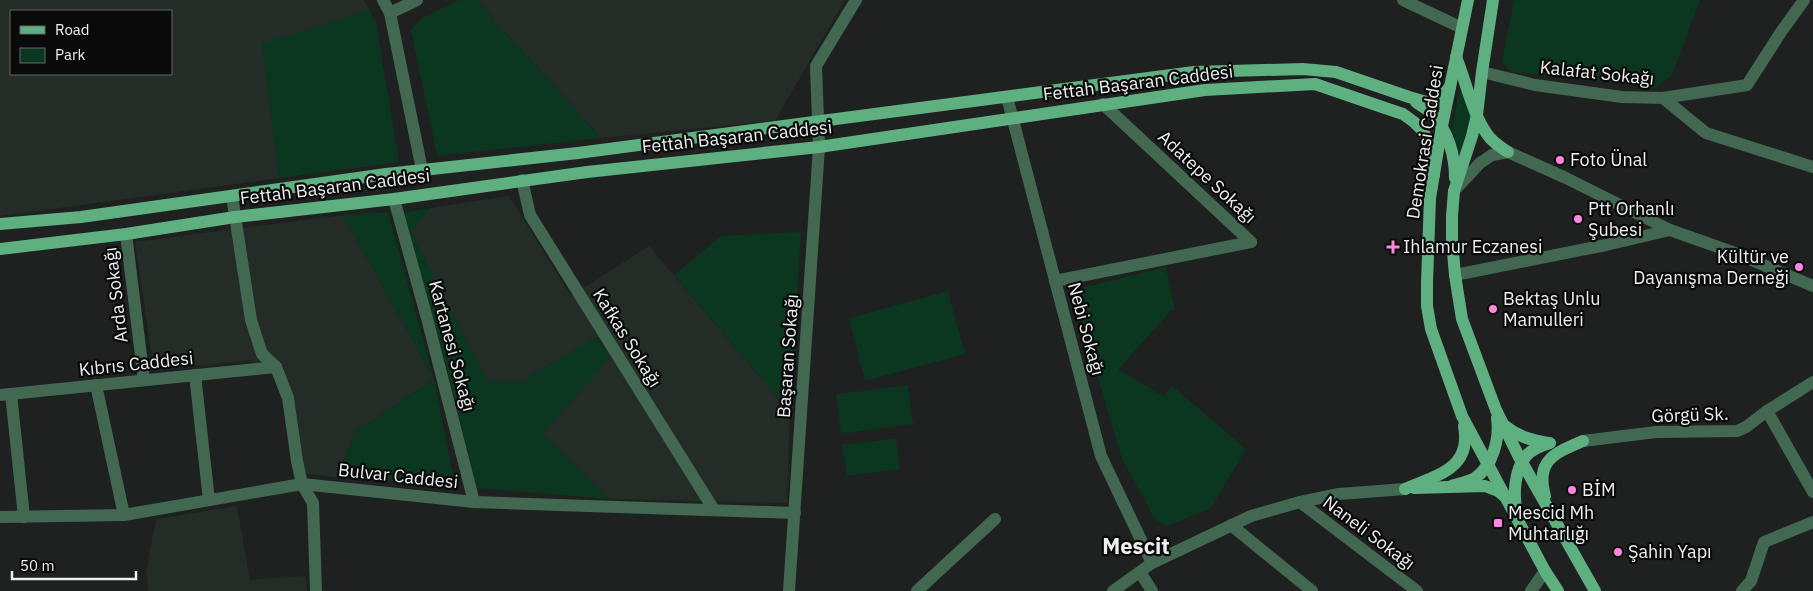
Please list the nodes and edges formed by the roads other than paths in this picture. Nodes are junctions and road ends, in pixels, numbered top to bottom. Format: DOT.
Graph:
graph roads {
  1 [pos="383,0"];
  2 [pos="417,0"];
  3 [pos="856,0"];
  4 [pos="1403,0"];
  5 [pos="1468,0"];
  6 [pos="1493,0"];
  7 [pos="1804,0"];
  8 [pos="390,12"];
  9 [pos="1462,28"];
  10 [pos="1456,57"];
  11 [pos="1482,72"];
  12 [pos="1450,87"];
  13 [pos="1007,97"];
  14 [pos="1409,97"];
  15 [pos="1663,98"];
  16 [pos="1103,104"];
  17 [pos="1477,115"];
  18 [pos="1012,117"];
  19 [pos="818,123"];
  20 [pos="1442,126"];
  21 [pos="819,147"];
  22 [pos="1508,152"];
  23 [pos="1813,167"];
  24 [pos="422,170"];
  25 [pos="1434,175"];
  26 [pos="522,180"];
  27 [pos="1454,191"];
  28 [pos="232,196"];
  29 [pos="394,199"];
  30 [pos="1626,208"];
  31 [pos="235,217"];
  32 [pos="0,224"];
  33 [pos="1670,230"];
  34 [pos="126,234"];
  35 [pos="1627,240"];
  36 [pos="0,249"];
  37 [pos="1455,275"];
  38 [pos="1055,281"];
  39 [pos="1813,286"];
  40 [pos="276,367"];
  41 [pos="194,375"];
  42 [pos="144,380"];
  43 [pos="1813,382"];
  44 [pos="96,385"];
  45 [pos="6,395"];
  46 [pos="1496,410"];
  47 [pos="1767,411"];
  48 [pos="1462,416"];
  49 [pos="1503,425"];
  50 [pos="1583,441"];
  51 [pos="1550,443"];
  52 [pos="1522,462"];
  53 [pos="1487,466"];
  54 [pos="302,484"];
  55 [pos="1448,487"];
  56 [pos="1405,489"];
  57 [pos="1813,492"];
  58 [pos="1504,496"];
  59 [pos="209,500"];
  60 [pos="474,502"];
  61 [pos="1300,502"];
  62 [pos="714,510"];
  63 [pos="1549,511"];
  64 [pos="795,513"];
  65 [pos="124,515"];
  66 [pos="0,517"];
  67 [pos="24,517"];
  68 [pos="995,518"];
  69 [pos="1518,521"];
  70 [pos="1813,522"];
  71 [pos="1231,526"];
  72 [pos="1152,563"];
  73 [pos="1545,571"];
  74 [pos="1140,572"];
  75 [pos="316,591"];
  76 [pos="789,591"];
  77 [pos="917,591"];
  78 [pos="1112,591"];
  79 [pos="1152,591"];
  80 [pos="1312,591"];
  81 [pos="1417,591"];
  82 [pos="1531,591"];
  83 [pos="1558,591"];
  84 [pos="1594,591"];
  85 [pos="1742,591"];
  1 -- 8 [label="street"];
  2 -- 8 [label="street"];
  3 -- 19 [label="street, Başaran Sokağı"];
  4 -- 9 [label="street"];
  5 -- 9 [label="main road, Demokrasi Caddesi"];
  6 -- 11 [label="main road, Demokrasi Caddesi"];
  7 -- 15 [label="street"];
  8 -- 24 [label="street"];
  9 -- 10 [label="main road, Demokrasi Caddesi"];
  10 -- 12 [label="main road, Demokrasi Caddesi"];
  10 -- 17 [label="main road"];
  11 -- 15 [label="street, Kalafat Sokağı"];
  11 -- 17 [label="main road, Demokrasi Caddesi"];
  12 -- 14 [label="main road, Fettah Başaran Caddesi"];
  12 -- 20 [label="main road, Demokrasi Caddesi"];
  13 -- 14 [label="main road, Fettah Başaran Caddesi"];
  13 -- 18 [label="street, Nebi Sokağı"];
  13 -- 19 [label="main road, Fettah Başaran Caddesi"];
  14 -- 20 [label="main road, Fettah Başaran Caddesi"];
  15 -- 23 [label="street, Kalafat Sokağı"];
  16 -- 18 [label="main road, Fettah Başaran Caddesi"];
  16 -- 25 [label="main road, Fettah Başaran Caddesi"];
  16 -- 38 [label="street, Adatepe Sokağı"];
  17 -- 22 [label="main road"];
  17 -- 27 [label="main road, Demokrasi Caddesi"];
  18 -- 21 [label="main road, Fettah Başaran Caddesi"];
  18 -- 38 [label="street, Nebi Sokağı"];
  19 -- 21 [label="street, Başaran Sokağı"];
  19 -- 24 [label="main road, Fettah Başaran Caddesi"];
  20 -- 25 [label="main road, Demokrasi Caddesi"];
  20 -- 27 [label="main road, Fettah Başaran Caddesi"];
  21 -- 26 [label="main road, Fettah Başaran Caddesi"];
  21 -- 64 [label="street, Başaran Sokağı"];
  22 -- 27 [label="street"];
  22 -- 30 [label="street"];
  24 -- 28 [label="main road, Fettah Başaran Caddesi"];
  25 -- 48 [label="main road, Demokrasi Caddesi"];
  26 -- 29 [label="main road, Fettah Başaran Caddesi"];
  26 -- 62 [label="street, Kafkas Sokağı"];
  27 -- 37 [label="main road, Demokrasi Caddesi"];
  28 -- 31 [label="street"];
  28 -- 32 [label="main road, Fettah Başaran Caddesi"];
  29 -- 31 [label="main road, Fettah Başaran Caddesi"];
  29 -- 60 [label="street, Kartanesi Sokağı"];
  30 -- 33 [label="street"];
  30 -- 35 [label="street"];
  31 -- 34 [label="main road, Fettah Başaran Caddesi"];
  31 -- 40 [label="street"];
  33 -- 35 [label="street"];
  33 -- 39 [label="street"];
  34 -- 36 [label="main road, Fettah Başaran Caddesi"];
  34 -- 42 [label="street, Arda Sokağı"];
  35 -- 37 [label="street"];
  37 -- 46 [label="main road, Demokrasi Caddesi"];
  38 -- 72 [label="street, Nebi Sokağı"];
  40 -- 41 [label="street, Kıbrıs Caddesi"];
  40 -- 54 [label="street"];
  41 -- 42 [label="street, Kıbrıs Caddesi"];
  41 -- 59 [label="street"];
  42 -- 44 [label="street, Kıbrıs Caddesi"];
  43 -- 47 [label="street, Görgü Sk."];
  44 -- 45 [label="street, Kıbrıs Caddesi"];
  44 -- 65 [label="street"];
  45 -- 67 [label="street"];
  46 -- 49 [label="main road, Demokrasi Caddesi"];
  46 -- 53 [label="main road"];
  47 -- 50 [label="street, Görgü Sk."];
  47 -- 57 [label="street"];
  48 -- 53 [label="main road, Demokrasi Caddesi"];
  48 -- 56 [label="main road"];
  49 -- 51 [label="main road"];
  49 -- 52 [label="main road, Demokrasi Caddesi"];
  50 -- 51 [label="main road"];
  50 -- 63 [label="main road"];
  51 -- 52 [label="main road"];
  52 -- 63 [label="main road, Demokrasi Caddesi"];
  52 -- 69 [label="main road"];
  53 -- 55 [label="main road"];
  53 -- 58 [label="main road, Demokrasi Caddesi"];
  54 -- 59 [label="street, Bulvar Caddesi"];
  54 -- 60 [label="street, Bulvar Caddesi"];
  54 -- 75 [label="street"];
  55 -- 56 [label="main road"];
  55 -- 58 [label="main road"];
  56 -- 61 [label="street"];
  58 -- 69 [label="main road, Demokrasi Caddesi"];
  59 -- 65 [label="street, Bulvar Caddesi"];
  60 -- 62 [label="street, Bulvar Caddesi"];
  61 -- 71 [label="street"];
  61 -- 81 [label="street, Naneli Sokağı"];
  62 -- 64 [label="street, Bulvar Caddesi"];
  63 -- 84 [label="main road, Demokrasi Caddesi"];
  64 -- 76 [label="street, Başaran Sokağı"];
  65 -- 67 [label="street, Bulvar Caddesi"];
  66 -- 67 [label="street, Bulvar Caddesi"];
  68 -- 77 [label="street"];
  69 -- 73 [label="main road, Demokrasi Caddesi"];
  70 -- 85 [label="street"];
  71 -- 72 [label="street"];
  71 -- 80 [label="street"];
  72 -- 74 [label="street"];
  73 -- 82 [label="street"];
  73 -- 83 [label="main road, Demokrasi Caddesi"];
  74 -- 78 [label="street"];
  74 -- 79 [label="street"];
}
